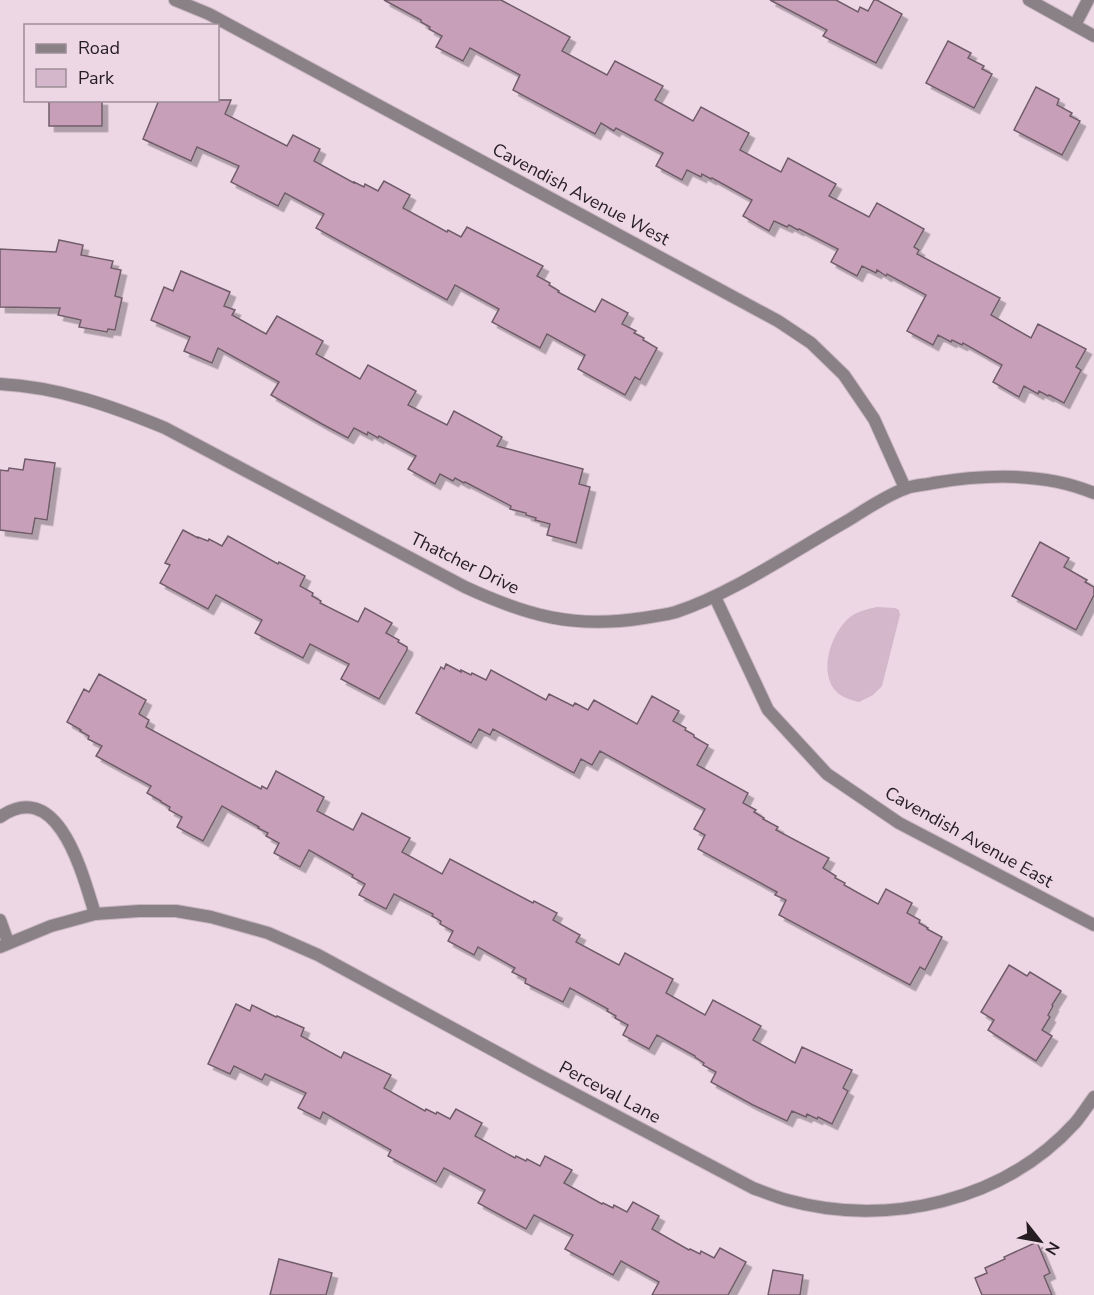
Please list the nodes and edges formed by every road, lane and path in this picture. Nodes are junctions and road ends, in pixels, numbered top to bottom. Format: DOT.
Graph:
graph roads {
  1 [pos="175,0"];
  2 [pos="1029,0"];
  3 [pos="1088,0"];
  4 [pos="1075,25"];
  5 [pos="1094,36"];
  6 [pos="0,384"];
  7 [pos="905,488"];
  8 [pos="1094,493"];
  9 [pos="715,597"];
  10 [pos="0,817"];
  11 [pos="95,914"];
  12 [pos="0,920"];
  13 [pos="1094,926"];
  14 [pos="4,944"];
  15 [pos="1094,1097"];
  1 -- 7 [label="street, Cavendish Avenue West"];
  2 -- 4 [label="street"];
  3 -- 4 [label="street"];
  4 -- 5 [label="street"];
  6 -- 9 [label="street, Thatcher Drive"];
  7 -- 8 [label="street, Thatcher Drive"];
  7 -- 9 [label="street, Thatcher Drive"];
  9 -- 13 [label="street, Cavendish Avenue East"];
  10 -- 11 [label="street"];
  11 -- 14 [label="street, Perceval Lane"];
  11 -- 15 [label="street, Perceval Lane"];
  12 -- 14 [label="street, Perceval Lane"];
}
